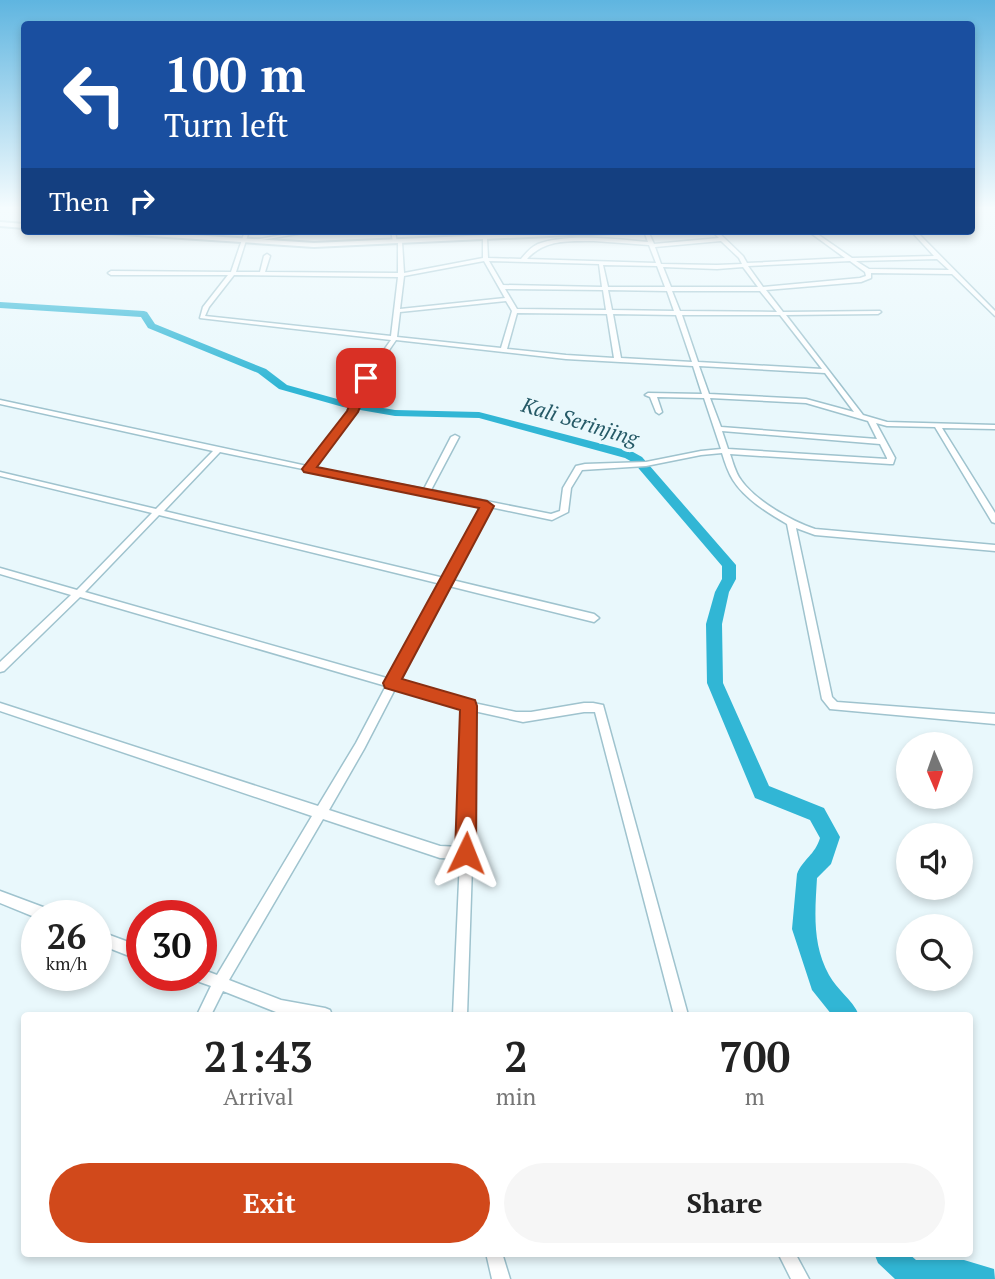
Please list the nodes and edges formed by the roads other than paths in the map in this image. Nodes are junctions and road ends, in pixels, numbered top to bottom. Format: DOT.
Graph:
graph roads {
  1 [pos="601,265"];
  2 [pos="236,266"];
  3 [pos="265,266"];
  4 [pos="400,266"];
  5 [pos="445,266"];
  6 [pos="490,266"];
  7 [pos="621,266"];
  8 [pos="761,266"];
  9 [pos="861,266"];
  10 [pos="947,266"];
  11 [pos="659,267"];
  12 [pos="746,267"];
  13 [pos="868,271"];
  14 [pos="233,272"];
  15 [pos="263,272"];
  16 [pos="953,272"];
  17 [pos="111,273"];
  18 [pos="401,273"];
  19 [pos="604,287"];
  20 [pos="502,288"];
  21 [pos="667,288"];
  22 [pos="762,290"];
  23 [pos="508,299"];
  24 [pos="397,311"];
  25 [pos="514,311"];
  26 [pos="878,312"];
  27 [pos="609,313"];
  28 [pos="678,313"];
  29 [pos="781,314"];
  30 [pos="995,314"];
  31 [pos="394,339"];
  32 [pos="504,349"];
  33 [pos="618,360"];
  34 [pos="695,363"];
  35 [pos="826,371"];
  36 [pos="706,396"];
  37 [pos="0,402"];
  38 [pos="659,412"];
  39 [pos="861,417"];
  40 [pos="871,421"];
  41 [pos="938,427"];
  42 [pos="995,427"];
  43 [pos="718,429"];
  44 [pos="455,438"];
  45 [pos="882,442"];
  46 [pos="219,449"];
  47 [pos="725,451"];
  48 [pos="309,469"];
  49 [pos="0,474"];
  50 [pos="426,492"];
  51 [pos="487,506"];
  52 [pos="157,514"];
  53 [pos="995,520"];
  54 [pos="791,524"];
  55 [pos="995,548"];
  56 [pos="0,571"];
  57 [pos="445,582"];
  58 [pos="79,593"];
  59 [pos="594,618"];
  60 [pos="0,667"];
  61 [pos="391,683"];
  62 [pos="468,706"];
  63 [pos="0,707"];
  64 [pos="995,719"];
  65 [pos="321,812"];
  66 [pos="466,853"];
  67 [pos="0,897"];
  68 [pos="21,905"];
  69 [pos="217,982"];
  70 [pos="220,983"];
  71 [pos="206,1012"];
  72 [pos="308,1012"];
  73 [pos="460,1012"];
  74 [pos="680,1012"];
  75 [pos="495,1257"];
  76 [pos="788,1257"];
  77 [pos="500,1279"];
  78 [pos="800,1279"];
  1 -- 19 [label="street"];
  2 -- 14 [label="street"];
  3 -- 15 [label="street"];
  4 -- 18 [label="street"];
  5 -- 18 [label="street"];
  6 -- 20 [label="street"];
  7 -- 11 [label="street"];
  8 -- 12 [label="street"];
  9 -- 13 [label="street"];
  10 -- 16 [label="street"];
  11 -- 12 [label="street"];
  11 -- 21 [label="street"];
  12 -- 22 [label="street"];
  13 -- 16 [label="street"];
  13 -- 22 [label="street"];
  14 -- 15 [label="street"];
  14 -- 17 [label="street"];
  14 -- 31 [label="street"];
  15 -- 18 [label="street"];
  16 -- 30 [label="street"];
  18 -- 24 [label="street"];
  19 -- 20 [label="street"];
  19 -- 21 [label="street"];
  19 -- 27 [label="street"];
  20 -- 23 [label="street"];
  21 -- 22 [label="street"];
  21 -- 28 [label="street"];
  22 -- 29 [label="street"];
  23 -- 24 [label="street"];
  23 -- 25 [label="street"];
  24 -- 31 [label="street"];
  25 -- 27 [label="street"];
  25 -- 32 [label="street"];
  26 -- 29 [label="street"];
  27 -- 28 [label="street"];
  27 -- 33 [label="street"];
  28 -- 29 [label="street"];
  28 -- 34 [label="street"];
  29 -- 35 [label="street"];
  31 -- 32 [label="street"];
  31 -- 48 [label="street"];
  32 -- 33 [label="street"];
  33 -- 34 [label="street"];
  34 -- 35 [label="street"];
  34 -- 36 [label="street"];
  35 -- 39 [label="street"];
  36 -- 38 [label="street"];
  36 -- 39 [label="street"];
  36 -- 43 [label="street"];
  37 -- 46 [label="street"];
  39 -- 40 [label="street"];
  40 -- 41 [label="street"];
  40 -- 45 [label="street"];
  41 -- 42 [label="street"];
  41 -- 53 [label="street"];
  43 -- 45 [label="street"];
  43 -- 47 [label="street"];
  44 -- 50 [label="street"];
  45 -- 47 [label="street"];
  46 -- 48 [label="street"];
  46 -- 52 [label="street"];
  47 -- 51 [label="street"];
  47 -- 54 [label="street"];
  48 -- 50 [label="street"];
  49 -- 52 [label="street"];
  50 -- 51 [label="street"];
  51 -- 57 [label="street"];
  52 -- 57 [label="street"];
  52 -- 58 [label="street"];
  54 -- 55 [label="street"];
  54 -- 64 [label="street"];
  56 -- 58 [label="street"];
  57 -- 59 [label="street"];
  57 -- 61 [label="street"];
  58 -- 60 [label="street"];
  58 -- 61 [label="street"];
  61 -- 62 [label="street"];
  61 -- 65 [label="street"];
  62 -- 66 [label="street"];
  62 -- 74 [label="street"];
  63 -- 65 [label="street"];
  65 -- 66 [label="street"];
  65 -- 70 [label="street"];
  66 -- 73 [label="street"];
  67 -- 68 [label="street"];
  69 -- 70 [label="street"];
  70 -- 71 [label="street"];
  70 -- 72 [label="street"];
  75 -- 77 [label="street"];
  76 -- 78 [label="street"];
}
